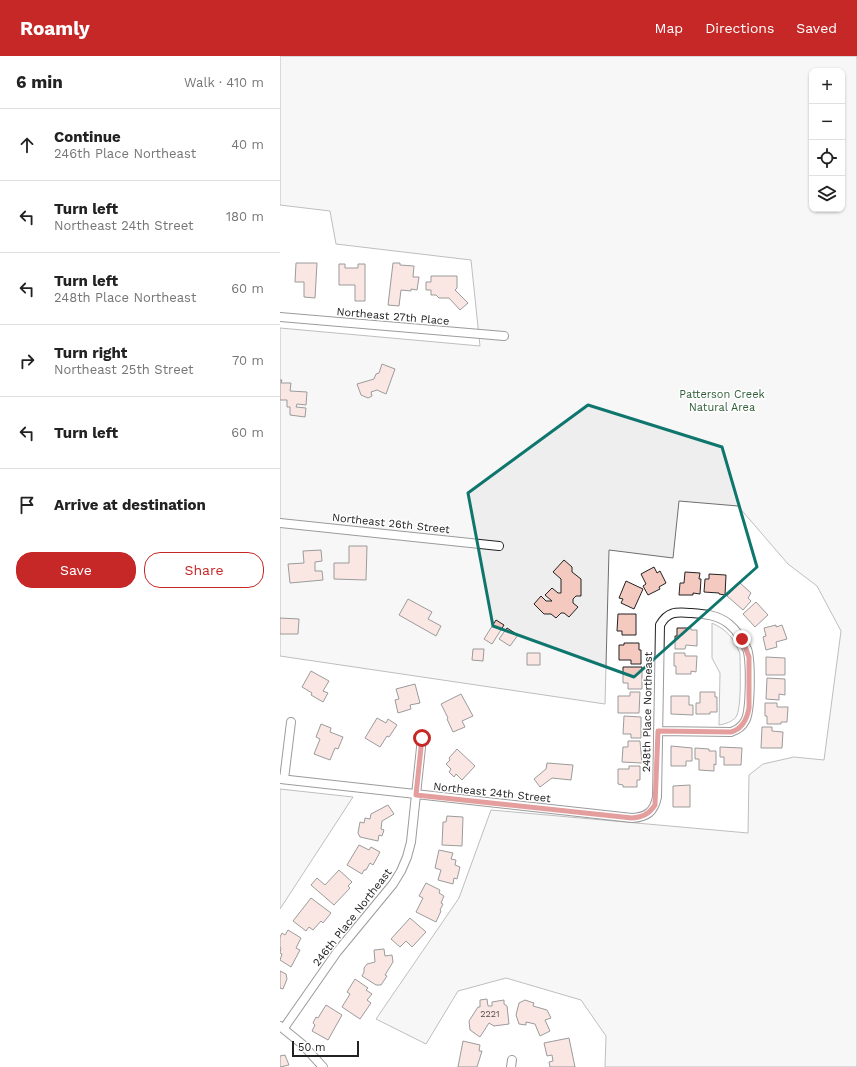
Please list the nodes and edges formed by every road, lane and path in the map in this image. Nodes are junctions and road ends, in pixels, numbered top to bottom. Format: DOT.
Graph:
graph roads {
  1 [pos="280,317"];
  2 [pos="504,336"];
  3 [pos="280,523"];
  4 [pos="499,546"];
  5 [pos="292,722"];
  6 [pos="658,731"];
  7 [pos="422,738"];
  8 [pos="282,779"];
  9 [pos="416,795"];
  10 [pos="652,810"];
  11 [pos="282,1027"];
  12 [pos="323,1067"];
  1 -- 2 [label="street, Northeast 27th Place"];
  3 -- 4 [label="street, Northeast 26th Street"];
  5 -- 8 [label="street"];
  6 -- 6 [label="street, 248th Place Northeast"];
  6 -- 10 [label="street, 248th Place Northeast"];
  7 -- 9 [label="street, 246th Place Northeast"];
  8 -- 9 [label="street, Northeast 24th Street"];
  9 -- 10 [label="street, Northeast 24th Street"];
  9 -- 11 [label="street, 246th Place Northeast"];
  11 -- 12 [label="street"];
}
